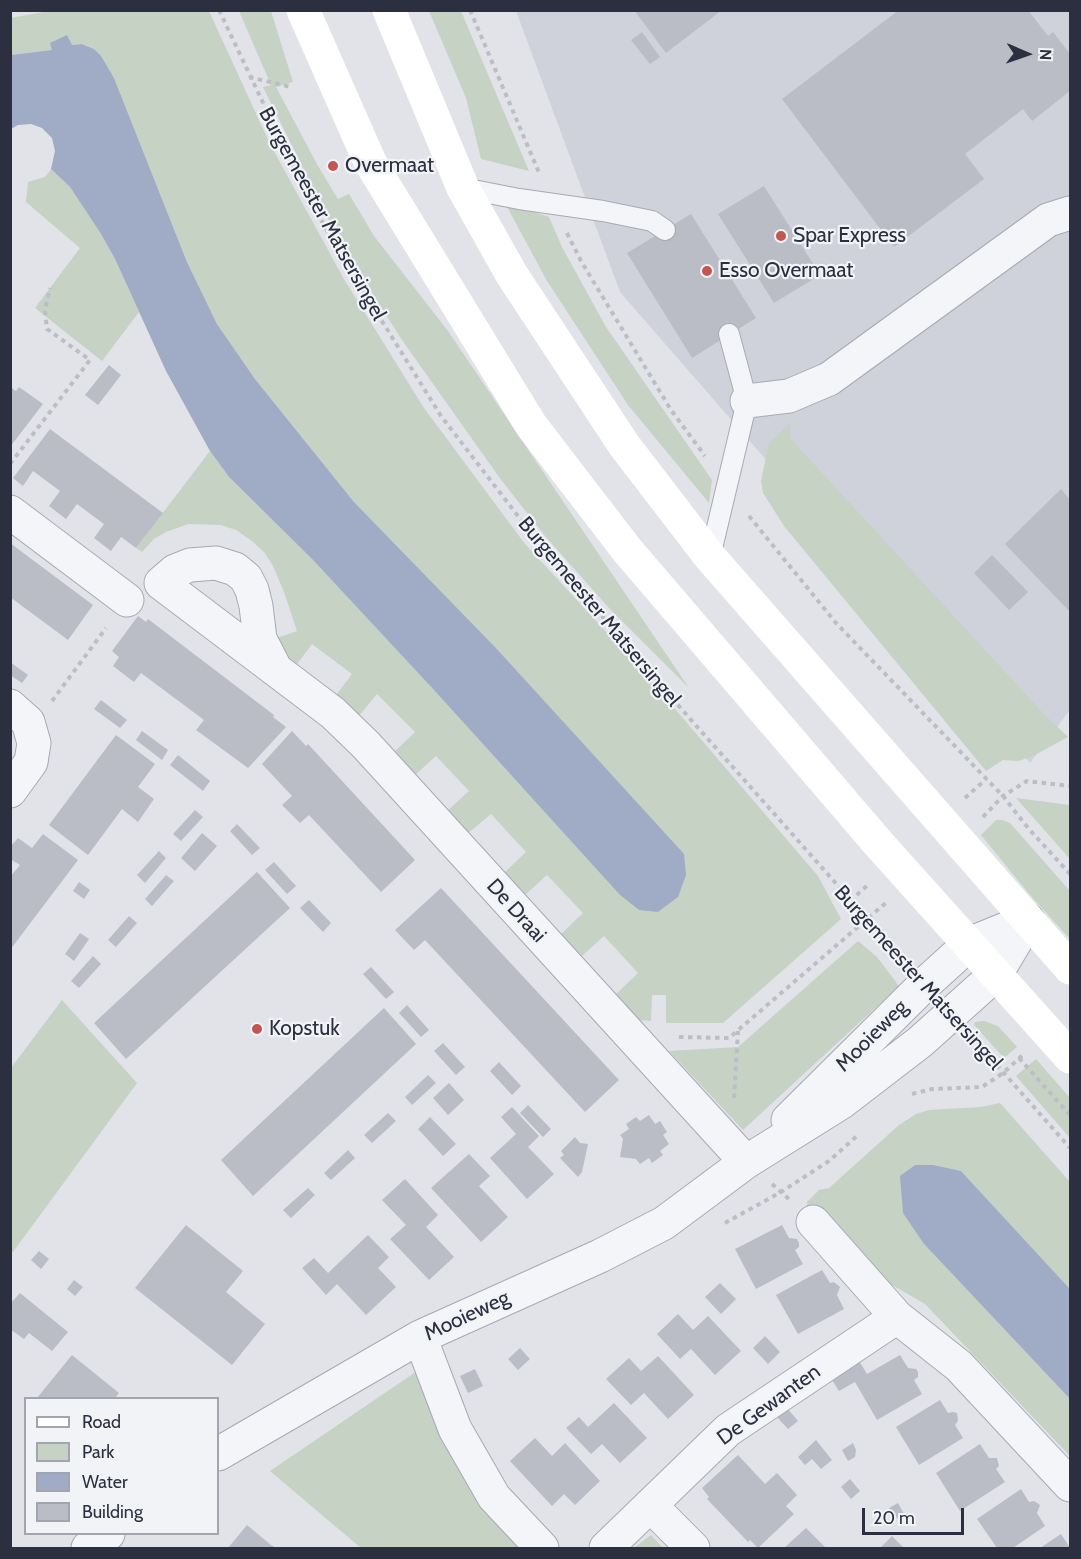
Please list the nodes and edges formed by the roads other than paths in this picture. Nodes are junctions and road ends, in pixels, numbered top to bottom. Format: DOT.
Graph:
graph roads {
  1 [pos="303,10"];
  2 [pos="389,10"];
  3 [pos="463,188"];
  4 [pos="1071,213"];
  5 [pos="664,230"];
  6 [pos="729,334"];
  7 [pos="747,401"];
  8 [pos="10,512"];
  9 [pos="710,556"];
  10 [pos="127,600"];
  11 [pos="276,670"];
  12 [pos="21,718"];
  13 [pos="10,791"];
  14 [pos="1028,920"];
  15 [pos="969,944"];
  16 [pos="1071,968"];
  17 [pos="996,974"];
  18 [pos="1071,1057"];
  19 [pos="739,1155"];
  20 [pos="813,1221"];
  21 [pos="897,1317"];
  22 [pos="420,1337"];
  23 [pos="219,1453"];
  24 [pos="1071,1485"];
  25 [pos="651,1506"];
  26 [pos="105,1535"];
  27 [pos="88,1548"];
  28 [pos="542,1548"];
  29 [pos="606,1548"];
  30 [pos="693,1548"];
  1 -- 15 [label="main road"];
  2 -- 3 [label="main road"];
  3 -- 5 [label="lane"];
  3 -- 9 [label="main road"];
  4 -- 7 [label="street"];
  6 -- 7 [label="lane"];
  7 -- 9 [label="lane"];
  8 -- 10 [label="street"];
  9 -- 14 [label="main road"];
  11 -- 19 [label="street, De Draai"];
  12 -- 13 [label="street"];
  14 -- 15 [label="street, Mooieweg"];
  14 -- 16 [label="main road"];
  14 -- 17 [label="street, Mooieweg"];
  15 -- 17 [label="main road"];
  15 -- 19 [label="street, Mooieweg"];
  17 -- 18 [label="main road"];
  17 -- 19 [label="street, Mooieweg"];
  19 -- 22 [label="street, Mooieweg"];
  20 -- 21 [label="street"];
  21 -- 24 [label="street"];
  21 -- 25 [label="street, De Gewanten"];
  22 -- 23 [label="street, Mooieweg"];
  22 -- 28 [label="street"];
  25 -- 29 [label="street, De Gewanten"];
  25 -- 30 [label="street"];
  26 -- 27 [label="street"];
}
